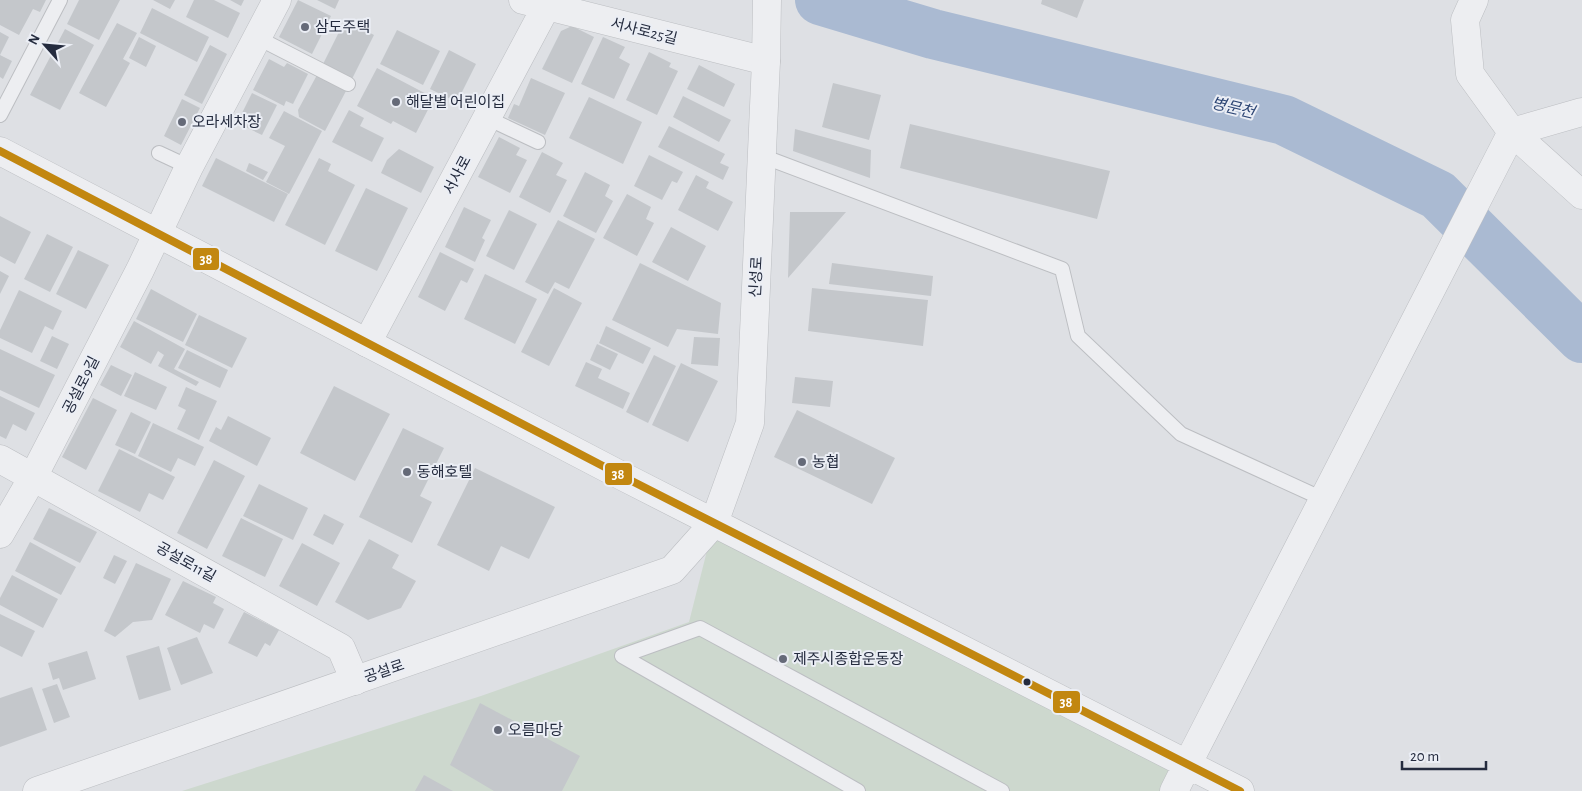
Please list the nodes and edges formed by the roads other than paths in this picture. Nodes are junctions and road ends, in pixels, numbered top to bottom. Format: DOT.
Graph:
graph roads {
  1 [pos="60,0"];
  2 [pos="277,0"];
  3 [pos="1474,0"];
  4 [pos="535,3"];
  5 [pos="766,12"];
  6 [pos="258,38"];
  7 [pos="766,61"];
  8 [pos="348,84"];
  9 [pos="1582,112"];
  10 [pos="0,115"];
  11 [pos="487,118"];
  12 [pos="1512,132"];
  13 [pos="538,142"];
  14 [pos="0,151"];
  15 [pos="159,152"];
  16 [pos="762,156"];
  17 [pos="189,168"];
  18 [pos="1582,195"];
  19 [pos="158,233"];
  20 [pos="367,343"];
  21 [pos="0,459"];
  22 [pos="33,477"];
  23 [pos="1323,499"];
  24 [pos="714,522"];
  25 [pos="0,534"];
  26 [pos="355,681"];
  27 [pos="1188,763"];
  28 [pos="37,791"];
  29 [pos="858,791"];
  30 [pos="1002,791"];
  31 [pos="1174,791"];
  32 [pos="1240,791"];
  1 -- 10 [label="lane"];
  2 -- 6 [label="street"];
  3 -- 12 [label="street"];
  4 -- 7 [label="street, 서사로25길"];
  4 -- 11 [label="street, 서사로"];
  5 -- 7 [label="street, 신성로"];
  6 -- 8 [label="lane"];
  6 -- 17 [label="street"];
  7 -- 16 [label="street, 신성로"];
  9 -- 12 [label="street"];
  11 -- 13 [label="lane"];
  11 -- 20 [label="street, 서사로"];
  12 -- 18 [label="street"];
  12 -- 23 [label="street"];
  14 -- 19 [label="street"];
  15 -- 17 [label="lane"];
  16 -- 23 [label="lane"];
  16 -- 24 [label="street, 신성로"];
  17 -- 19 [label="street"];
  19 -- 20 [label="street"];
  19 -- 22 [label="street, 공설로9길"];
  20 -- 24 [label="street"];
  21 -- 22 [label="street, 공설로11길"];
  22 -- 25 [label="street, 공설로9길"];
  22 -- 26 [label="street, 공설로11길"];
  23 -- 27 [label="street"];
  24 -- 26 [label="street, 공설로"];
  24 -- 27 [label="street"];
  26 -- 28 [label="street, 공설로"];
  27 -- 31 [label="street"];
  27 -- 32 [label="street"];
  29 -- 30 [label="lane"];
}
